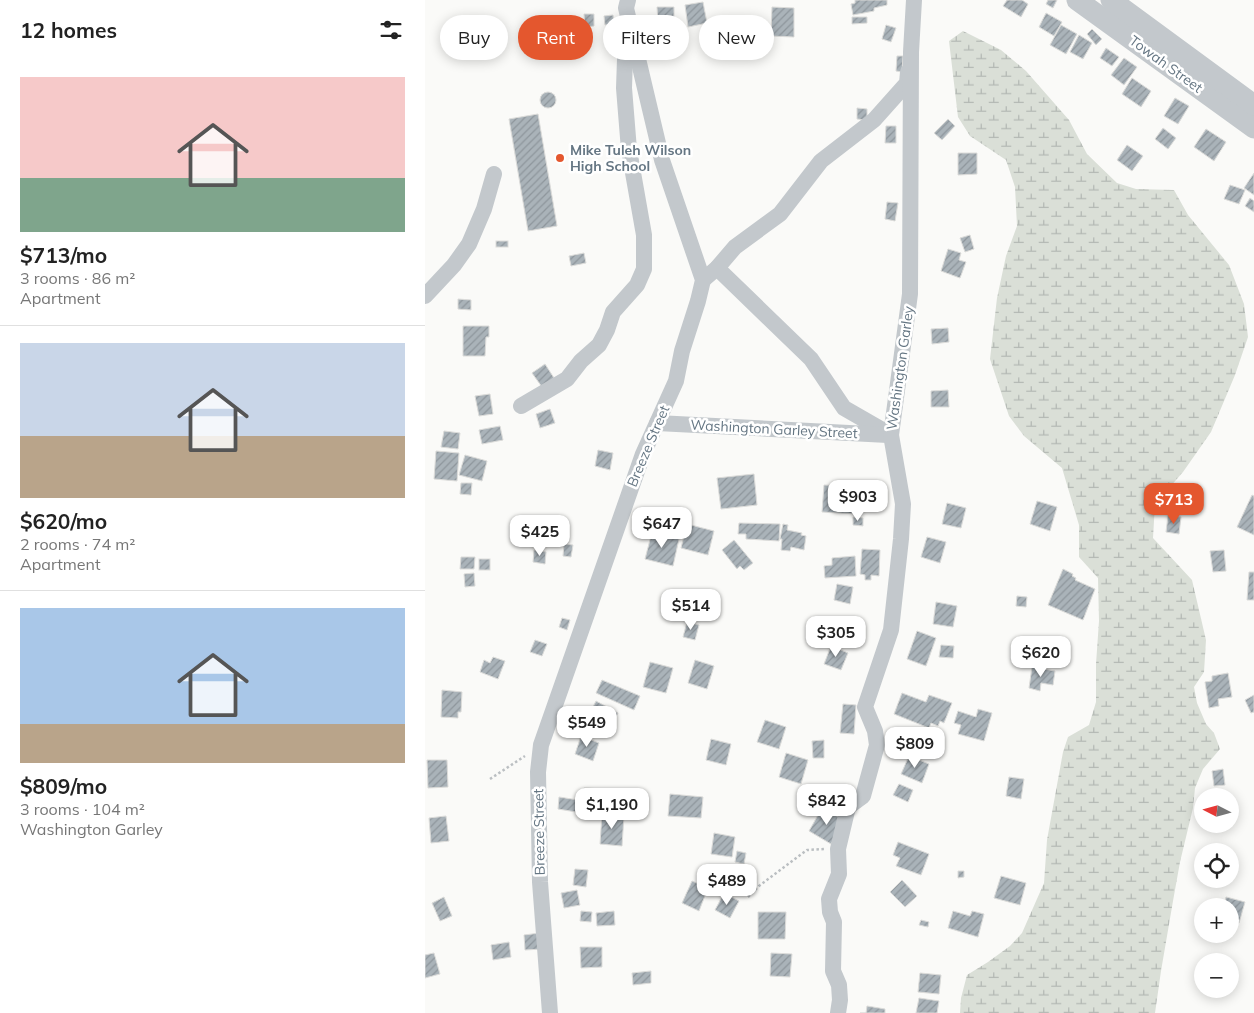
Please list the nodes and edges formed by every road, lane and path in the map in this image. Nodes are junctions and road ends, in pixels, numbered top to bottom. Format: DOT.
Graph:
graph roads {
  1 [pos="914,0"];
  2 [pos="1077,0"];
  3 [pos="1111,0"];
  4 [pos="627,4"];
  5 [pos="911,52"];
  6 [pos="1254,105"];
  7 [pos="1254,128"];
  8 [pos="494,174"];
  9 [pos="717,268"];
  10 [pos="703,280"];
  11 [pos="425,296"];
  12 [pos="521,406"];
  13 [pos="657,423"];
  14 [pos="891,435"];
  15 [pos="541,745"];
  16 [pos="491,779"];
  17 [pos="824,849"];
  18 [pos="748,897"];
  19 [pos="550,1013"];
  20 [pos="838,1013"];
  1 -- 5 [label="street, Washington Garley"];
  2 -- 7 [label="street, Towah Street"];
  3 -- 6 [label="street, Towah Street"];
  4 -- 10 [label="street"];
  4 -- 12 [label="street"];
  5 -- 9 [label="street"];
  5 -- 14 [label="street, Washington Garley"];
  8 -- 11 [label="street"];
  9 -- 10 [label="street"];
  9 -- 14 [label="street"];
  10 -- 13 [label="street, Breeze Street"];
  13 -- 14 [label="street, Washington Garley Street"];
  13 -- 15 [label="street, Breeze Street"];
  14 -- 20 [label="street, Washington Garley"];
  15 -- 16 [label="path"];
  15 -- 19 [label="street, Breeze Street"];
  17 -- 18 [label="path"];
}
